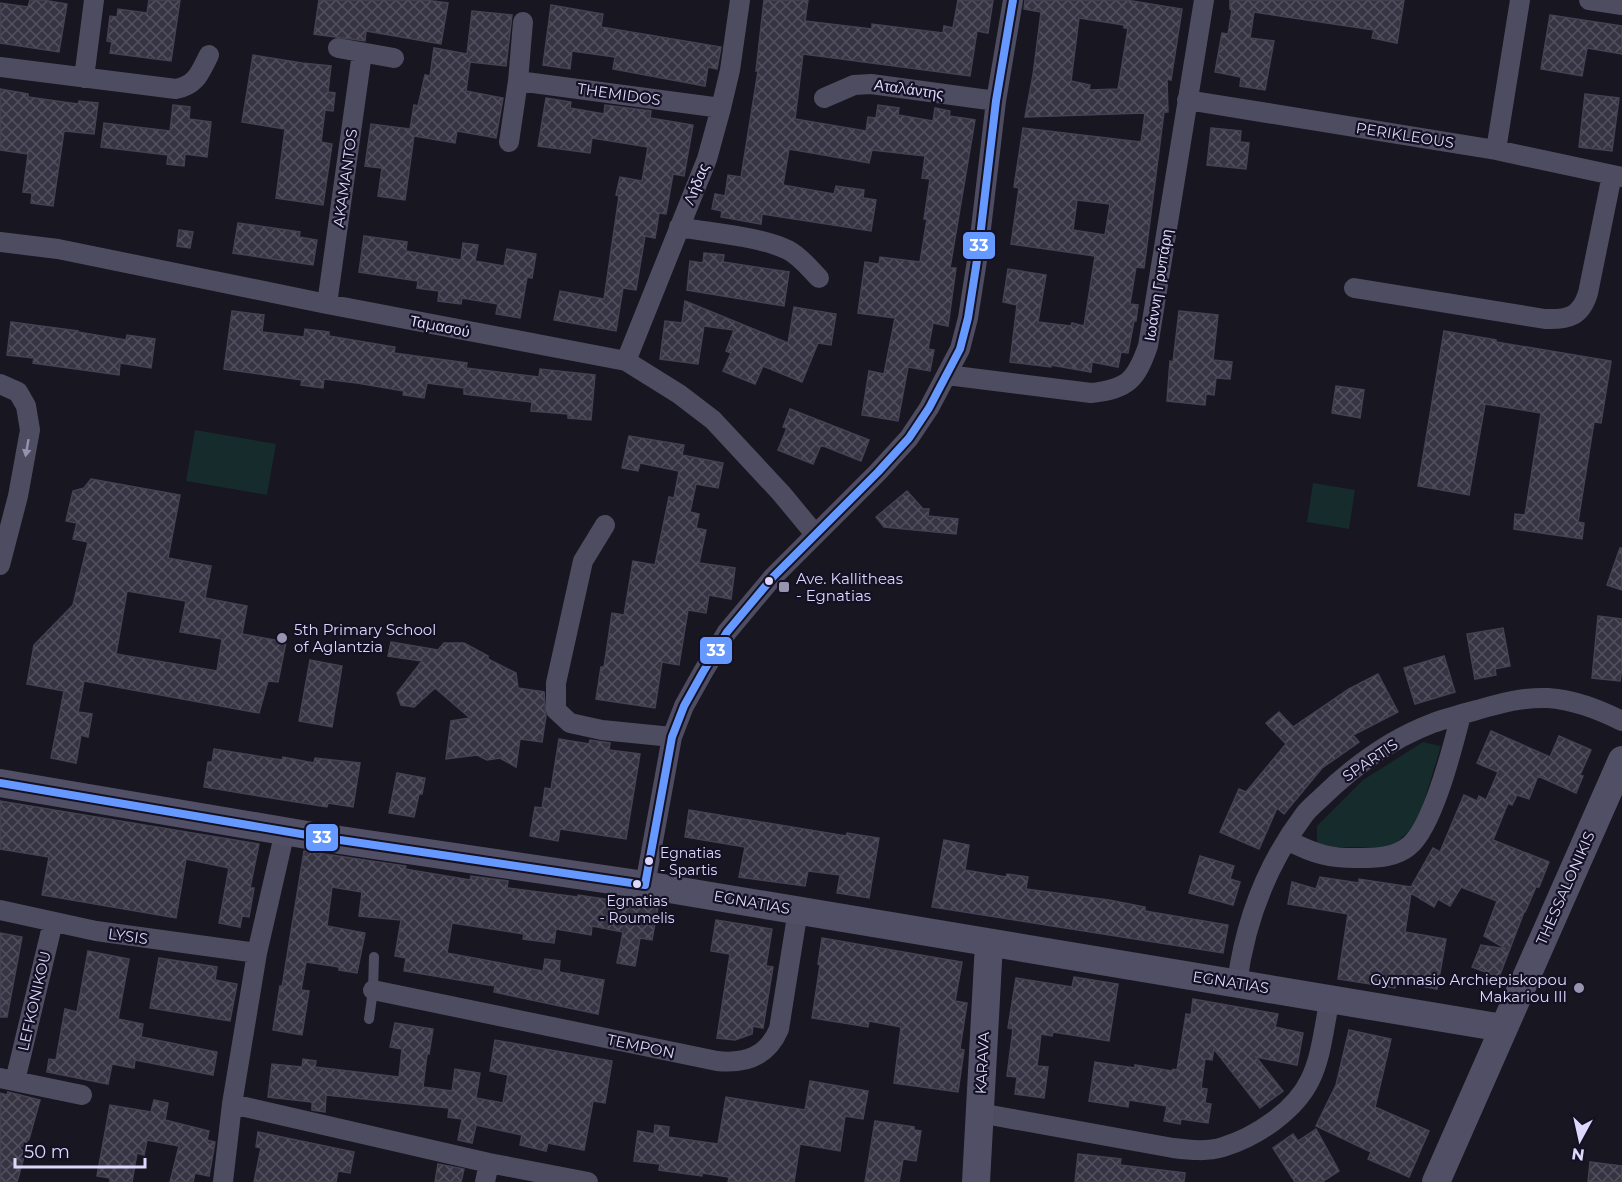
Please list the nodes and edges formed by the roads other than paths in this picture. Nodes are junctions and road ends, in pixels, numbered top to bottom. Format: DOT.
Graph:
graph roads {
  1 [pos="94,0"];
  2 [pos="740,0"];
  3 [pos="1013,0"];
  4 [pos="1204,0"];
  5 [pos="1520,0"];
  6 [pos="1589,0"];
  7 [pos="1622,5"];
  8 [pos="522,22"];
  9 [pos="338,48"];
  10 [pos="362,53"];
  11 [pos="209,55"];
  12 [pos="393,58"];
  13 [pos="0,67"];
  14 [pos="84,78"];
  15 [pos="518,81"];
  16 [pos="824,98"];
  17 [pos="1187,100"];
  18 [pos="996,101"];
  19 [pos="721,108"];
  20 [pos="508,142"];
  21 [pos="1496,150"];
  22 [pos="1617,176"];
  23 [pos="679,227"];
  24 [pos="0,242"];
  25 [pos="819,278"];
  26 [pos="1354,288"];
  27 [pos="327,304"];
  28 [pos="626,362"];
  29 [pos="947,375"];
  30 [pos="0,384"];
  31 [pos="605,525"];
  32 [pos="815,534"];
  33 [pos="0,565"];
  34 [pos="1461,715"];
  35 [pos="1622,720"];
  36 [pos="672,737"];
  37 [pos="1622,760"];
  38 [pos="0,783"];
  39 [pos="285,831"];
  40 [pos="1287,840"];
  41 [pos="645,885"];
  42 [pos="0,910"];
  43 [pos="798,910"];
  44 [pos="53,922"];
  45 [pos="988,943"];
  46 [pos="257,953"];
  47 [pos="374,957"];
  48 [pos="1237,983"];
  49 [pos="373,990"];
  50 [pos="1330,999"];
  51 [pos="369,1019"];
  52 [pos="1503,1028"];
  53 [pos="8,1079"];
  54 [pos="82,1095"];
  55 [pos="232,1104"];
  56 [pos="979,1113"];
  57 [pos="489,1162"];
  58 [pos="223,1182"];
  59 [pos="485,1182"];
  60 [pos="588,1182"];
  61 [pos="976,1182"];
  62 [pos="1436,1182"];
  1 -- 14 [label="street"];
  2 -- 19 [label="street, Λήδας"];
  3 -- 18 [label="street"];
  4 -- 17 [label="street, Ιωάννη Γρυπάρη"];
  5 -- 21 [label="street"];
  6 -- 7 [label="street"];
  8 -- 15 [label="street"];
  9 -- 10 [label="street"];
  10 -- 12 [label="street"];
  10 -- 27 [label="street, AKAMANTOS"];
  11 -- 14 [label="street"];
  13 -- 14 [label="street"];
  15 -- 19 [label="street, THEMIDOS"];
  15 -- 20 [label="street"];
  16 -- 18 [label="street, Αταλάντης"];
  17 -- 21 [label="street, PERIKLEOUS"];
  17 -- 29 [label="street, Ιωάννη Γρυπάρη"];
  18 -- 29 [label="street"];
  19 -- 23 [label="street, Λήδας"];
  21 -- 22 [label="street, PERIKLEOUS"];
  22 -- 26 [label="street"];
  23 -- 25 [label="street"];
  23 -- 28 [label="street, Λήδας"];
  24 -- 27 [label="street, Ταμασού"];
  27 -- 28 [label="street, Ταμασού"];
  28 -- 32 [label="street, Ταμασού"];
  29 -- 32 [label="street"];
  30 -- 33 [label="street, one-way"];
  31 -- 36 [label="street"];
  32 -- 36 [label="street"];
  34 -- 35 [label="street, SPARTIS"];
  34 -- 40 [label="street, SPARTIS"];
  34 -- 40 [label="street"];
  36 -- 41 [label="street"];
  37 -- 52 [label="street, THESSALONIKIS"];
  38 -- 39 [label="street, EGNATIAS"];
  39 -- 41 [label="street, EGNATIAS"];
  39 -- 46 [label="street"];
  40 -- 48 [label="street, SPARTIS"];
  41 -- 43 [label="street, EGNATIAS"];
  42 -- 44 [label="street, LYSIS"];
  43 -- 45 [label="street, EGNATIAS"];
  43 -- 49 [label="street, TEMPON"];
  44 -- 46 [label="street, LYSIS"];
  44 -- 53 [label="street, LEFKONIKOU"];
  45 -- 48 [label="street, EGNATIAS"];
  45 -- 56 [label="street, KARAVA"];
  46 -- 55 [label="street"];
  47 -- 49 [label="lane"];
  48 -- 50 [label="street, EGNATIAS"];
  49 -- 51 [label="lane"];
  50 -- 52 [label="street, EGNATIAS"];
  50 -- 56 [label="street"];
  52 -- 62 [label="street, THESSALONIKIS"];
  53 -- 54 [label="street, LEFKONIKOU"];
  55 -- 57 [label="street"];
  55 -- 58 [label="street"];
  56 -- 61 [label="street, KARAVA"];
  57 -- 59 [label="street"];
  57 -- 60 [label="street"];
}
